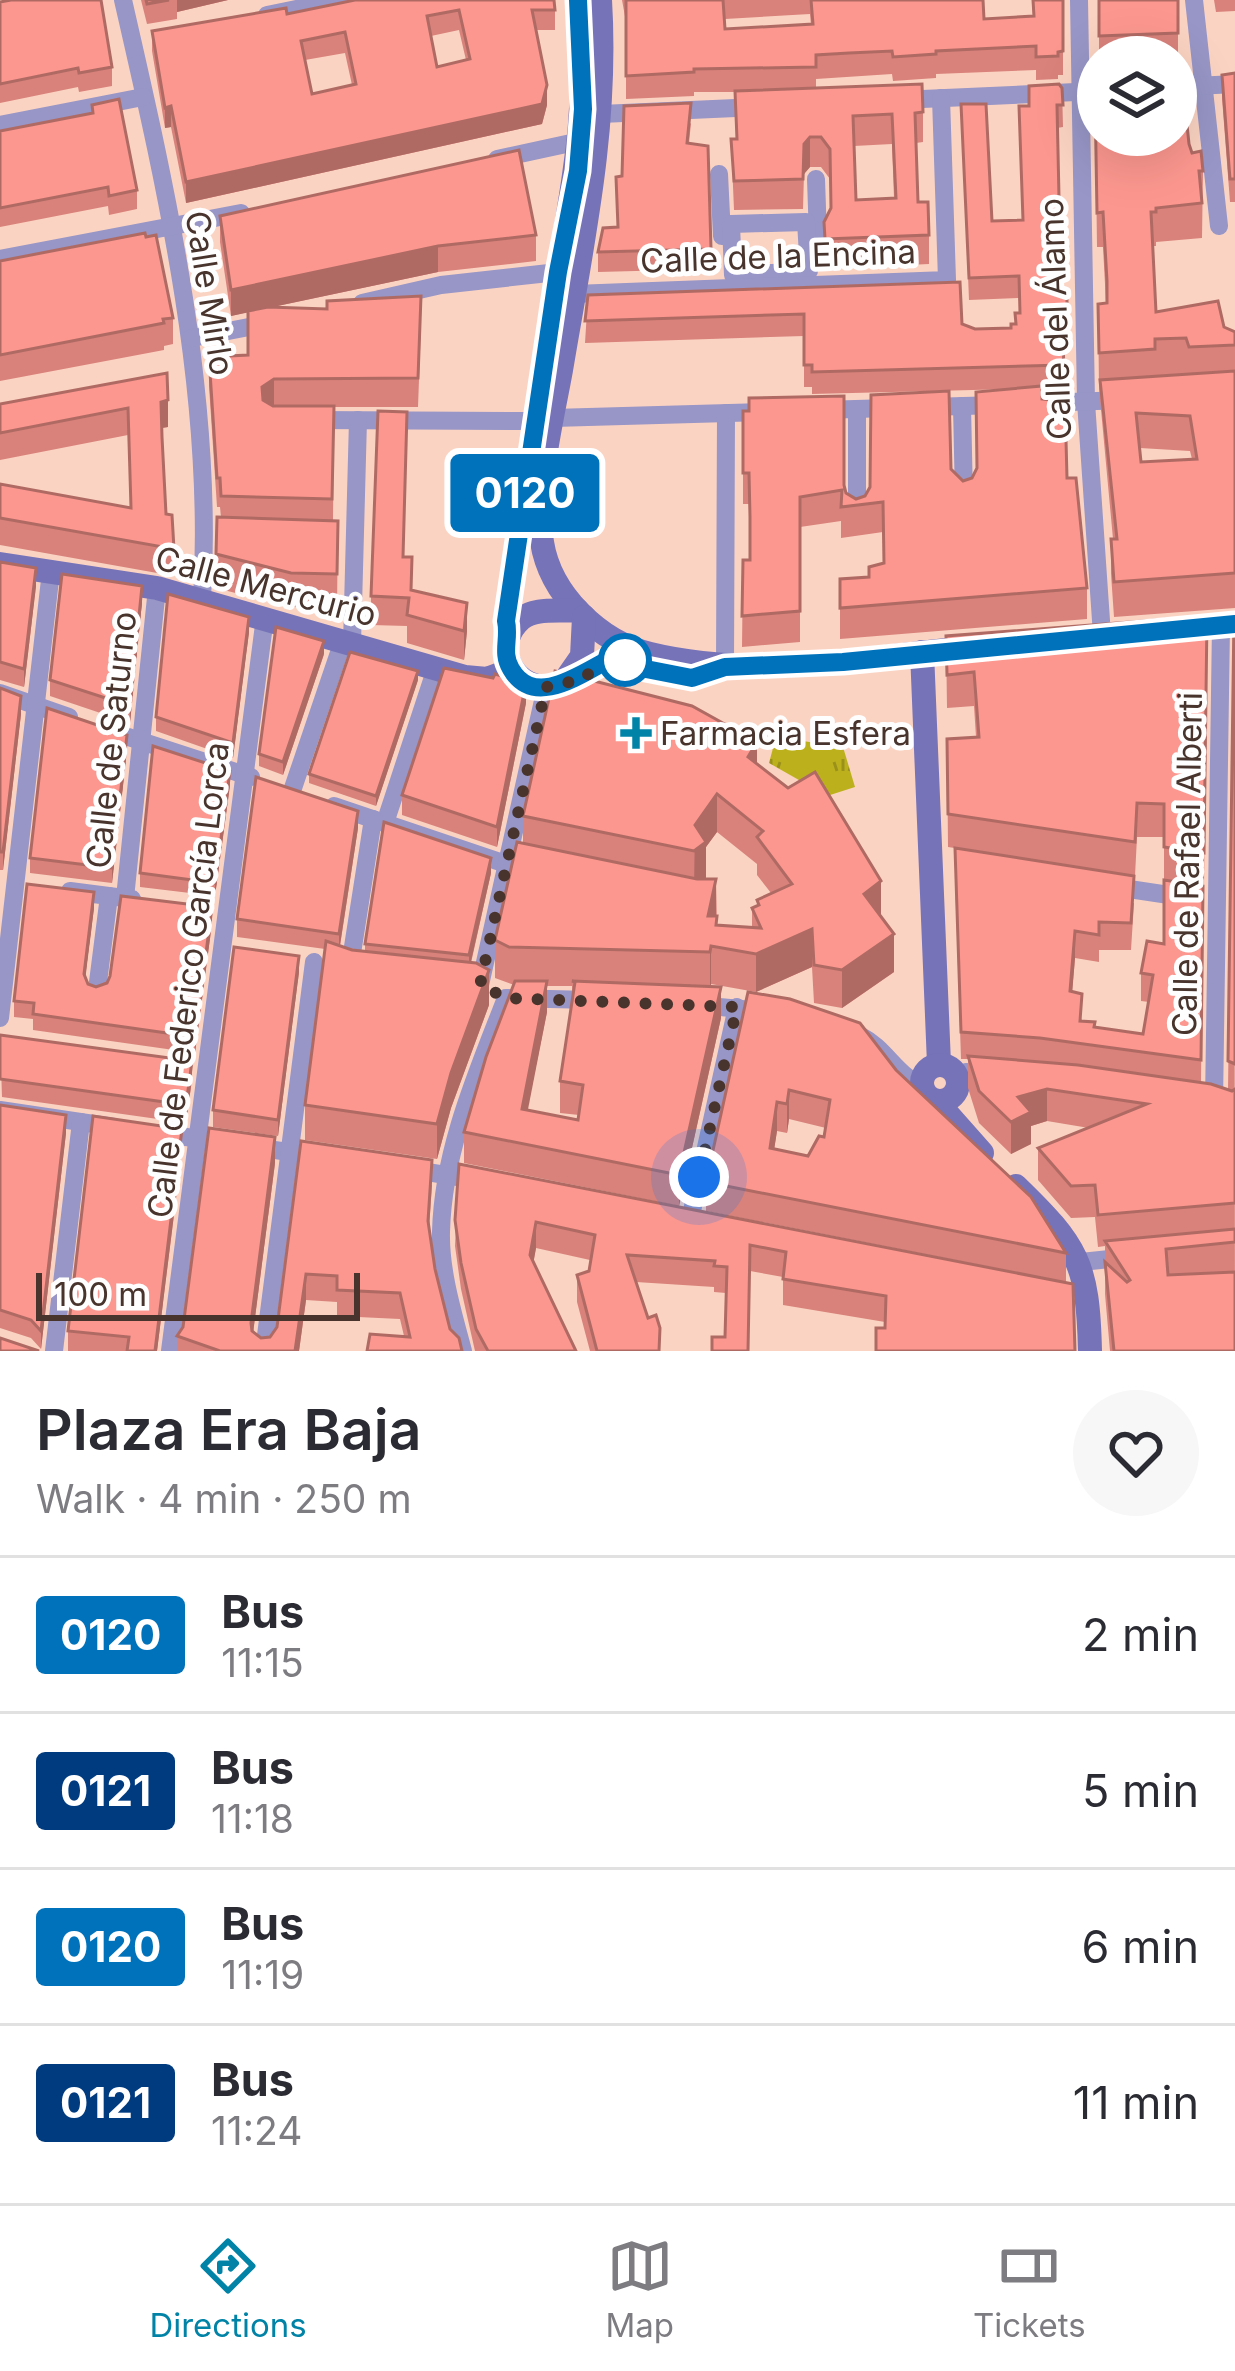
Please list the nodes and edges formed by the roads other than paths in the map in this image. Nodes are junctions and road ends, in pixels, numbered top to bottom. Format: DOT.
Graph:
graph roads {
  1 [pos="123,0"];
  2 [pos="341,0"];
  3 [pos="578,0"];
  4 [pos="600,0"];
  5 [pos="1079,0"];
  6 [pos="1194,0"];
  7 [pos="249,18"];
  8 [pos="156,36"];
  9 [pos="1083,36"];
  10 [pos="133,41"];
  11 [pos="1235,84"];
  12 [pos="1197,86"];
  13 [pos="1202,86"];
  14 [pos="1077,92"];
  15 [pos="143,97"];
  16 [pos="941,98"];
  17 [pos="873,101"];
  18 [pos="782,105"];
  19 [pos="601,114"];
  20 [pos="0,125"];
  21 [pos="580,141"];
  22 [pos="1088,156"];
  23 [pos="466,165"];
  24 [pos="719,174"];
  25 [pos="816,179"];
  26 [pos="261,208"];
  27 [pos="806,222"];
  28 [pos="1219,226"];
  29 [pos="170,228"];
  30 [pos="0,259"];
  31 [pos="558,272"];
  32 [pos="820,285"];
  33 [pos="724,288"];
  34 [pos="574,294"];
  35 [pos="337,308"];
  36 [pos="296,318"];
  37 [pos="192,338"];
  38 [pos="195,369"];
  39 [pos="173,373"];
  40 [pos="1150,398"];
  41 [pos="1086,402"];
  42 [pos="962,406"];
  43 [pos="857,409"];
  44 [pos="726,412"];
  45 [pos="358,420"];
  46 [pos="544,420"];
  47 [pos="295,421"];
  48 [pos="964,498"];
  49 [pos="857,517"];
  50 [pos="520,527"];
  51 [pos="206,537"];
  52 [pos="227,538"];
  53 [pos="333,541"];
  54 [pos="354,542"];
  55 [pos="0,564"];
  56 [pos="51,571"];
  57 [pos="157,588"];
  58 [pos="202,599"];
  59 [pos="265,617"];
  60 [pos="575,618"];
  61 [pos="1228,624"];
  62 [pos="509,634"];
  63 [pos="1114,634"];
  64 [pos="347,642"];
  65 [pos="1012,644"];
  66 [pos="922,652"];
  67 [pos="616,656"];
  68 [pos="725,667"];
  69 [pos="436,668"];
  70 [pos="511,670"];
  71 [pos="553,686"];
  72 [pos="0,693"];
  73 [pos="36,705"];
  74 [pos="140,741"];
  75 [pos="244,775"];
  76 [pos="292,791"];
  77 [pos="379,820"];
  78 [pos="506,864"];
  79 [pos="550,873"];
  80 [pos="1085,882"];
  81 [pos="8,884"];
  82 [pos="126,899"];
  83 [pos="1217,902"];
  84 [pos="222,948"];
  85 [pos="245,952"];
  86 [pos="291,959"];
  87 [pos="314,962"];
  88 [pos="350,966"];
  89 [pos="375,973"];
  90 [pos="459,982"];
  91 [pos="480,985"];
  92 [pos="97,990"];
  93 [pos="506,998"];
  94 [pos="614,1001"];
  95 [pos="676,1004"];
  96 [pos="737,1007"];
  97 [pos="783,1014"];
  98 [pos="0,1018"];
  99 [pos="850,1031"];
  100 [pos="184,1065"];
  101 [pos="206,1068"];
  102 [pos="948,1070"];
  103 [pos="1018,1077"];
  104 [pos="929,1093"];
  105 [pos="0,1110"];
  106 [pos="1235,1110"];
  107 [pos="81,1122"];
  108 [pos="198,1138"];
  109 [pos="290,1152"];
  110 [pos="335,1159"];
  111 [pos="380,1165"];
  112 [pos="447,1174"];
  113 [pos="491,1183"];
  114 [pos="711,1224"];
  115 [pos="1147,1256"];
  116 [pos="1081,1262"];
  117 [pos="54,1351"];
  118 [pos="170,1351"];
  119 [pos="264,1351"];
  120 [pos="464,1351"];
  121 [pos="1090,1351"];
  1 -- 10 [label="street, Calle Mirlo"];
  2 -- 7 [label="street"];
  3 -- 21 [label="street"];
  4 -- 19 [label="street"];
  5 -- 9 [label="street, Calle del Álamo"];
  6 -- 13 [label="street"];
  8 -- 10 [label="street"];
  10 -- 15 [label="street, Calle Mirlo"];
  11 -- 13 [label="street"];
  12 -- 13 [label="street"];
  13 -- 28 [label="street"];
  14 -- 16 [label="street"];
  15 -- 20 [label="street"];
  15 -- 29 [label="street, Calle Mirlo"];
  16 -- 17 [label="street"];
  16 -- 32 [label="street, Calle de la Encina"];
  18 -- 19 [label="street"];
  19 -- 34 [label="street"];
  21 -- 23 [label="street"];
  21 -- 31 [label="street"];
  22 -- 41 [label="street, Calle del Álamo"];
  24 -- 33 [label="street"];
  25 -- 32 [label="street"];
  26 -- 29 [label="street"];
  27 -- 27 [label="street"];
  29 -- 30 [label="street"];
  29 -- 37 [label="street, Calle Mirlo"];
  31 -- 35 [label="street"];
  31 -- 46 [label="street"];
  32 -- 33 [label="street, Calle de la Encina"];
  33 -- 34 [label="street, Calle de la Encina"];
  34 -- 46 [label="street"];
  36 -- 37 [label="street"];
  37 -- 38 [label="street, Calle Mirlo"];
  38 -- 39 [label="street"];
  38 -- 51 [label="street, Calle Mirlo"];
  40 -- 41 [label="street"];
  41 -- 42 [label="street"];
  41 -- 63 [label="street, Calle del Álamo"];
  42 -- 43 [label="street"];
  42 -- 48 [label="street"];
  43 -- 44 [label="street"];
  43 -- 49 [label="street"];
  44 -- 46 [label="street"];
  44 -- 68 [label="street"];
  45 -- 46 [label="street"];
  45 -- 47 [label="street"];
  45 -- 54 [label="street"];
  46 -- 50 [label="street"];
  46 -- 60 [label="street"];
  50 -- 60 [label="street"];
  50 -- 62 [label="street"];
  51 -- 52 [label="street"];
  51 -- 58 [label="street, Calle Mirlo"];
  53 -- 54 [label="street"];
  54 -- 64 [label="street"];
  55 -- 56 [label="street, Calle Mercurio"];
  56 -- 57 [label="street, Calle Mercurio"];
  56 -- 73 [label="street"];
  57 -- 58 [label="street, Calle Mercurio"];
  57 -- 74 [label="street, Calle de Saturno"];
  58 -- 59 [label="street, Calle Mercurio"];
  59 -- 64 [label="street, Calle Mercurio"];
  59 -- 75 [label="street, Calle de Federico García Lorca"];
  60 -- 62 [label="street"];
  60 -- 67 [label="street"];
  60 -- 68 [label="street"];
  60 -- 71 [label="street"];
  61 -- 63 [label="street"];
  61 -- 83 [label="street, Calle de Rafael Alberti"];
  62 -- 70 [label="street"];
  64 -- 69 [label="street, Calle Mercurio"];
  64 -- 76 [label="street"];
  65 -- 66 [label="street"];
  66 -- 68 [label="street"];
  66 -- 102 [label="street"];
  67 -- 68 [label="street"];
  67 -- 71 [label="street"];
  69 -- 70 [label="street, Calle Mercurio"];
  69 -- 77 [label="street"];
  70 -- 71 [label="street"];
  71 -- 78 [label="street"];
  72 -- 73 [label="street"];
  73 -- 74 [label="street"];
  73 -- 81 [label="street"];
  74 -- 75 [label="street"];
  74 -- 82 [label="street, Calle de Saturno"];
  75 -- 76 [label="street"];
  75 -- 84 [label="street, Calle de Federico García Lorca"];
  76 -- 77 [label="street"];
  77 -- 78 [label="street"];
  77 -- 88 [label="street"];
  78 -- 79 [label="street"];
  78 -- 91 [label="street"];
  80 -- 83 [label="street"];
  81 -- 82 [label="street"];
  81 -- 98 [label="street"];
  82 -- 92 [label="street, Calle de Saturno"];
  83 -- 106 [label="street, Calle de Rafael Alberti"];
  84 -- 85 [label="street"];
  84 -- 101 [label="street, Calle de Federico García Lorca"];
  86 -- 87 [label="street"];
  87 -- 88 [label="street"];
  87 -- 109 [label="street"];
  88 -- 89 [label="street"];
  90 -- 91 [label="street"];
  91 -- 93 [label="street"];
  93 -- 94 [label="street"];
  93 -- 112 [label="street"];
  95 -- 96 [label="street"];
  96 -- 97 [label="street"];
  96 -- 114 [label="street"];
  99 -- 104 [label="street"];
  100 -- 101 [label="street"];
  101 -- 108 [label="street, Calle de Federico García Lorca"];
  102 -- 103 [label="street"];
  102 -- 104 [label="street"];
  104 -- 116 [label="street"];
  105 -- 107 [label="street"];
  107 -- 108 [label="street"];
  107 -- 117 [label="street"];
  108 -- 109 [label="street"];
  108 -- 118 [label="street, Calle de Federico García Lorca"];
  109 -- 110 [label="street"];
  109 -- 119 [label="street"];
  111 -- 112 [label="street"];
  112 -- 113 [label="street"];
  112 -- 120 [label="street"];
  115 -- 116 [label="street"];
  116 -- 121 [label="street"];
}
